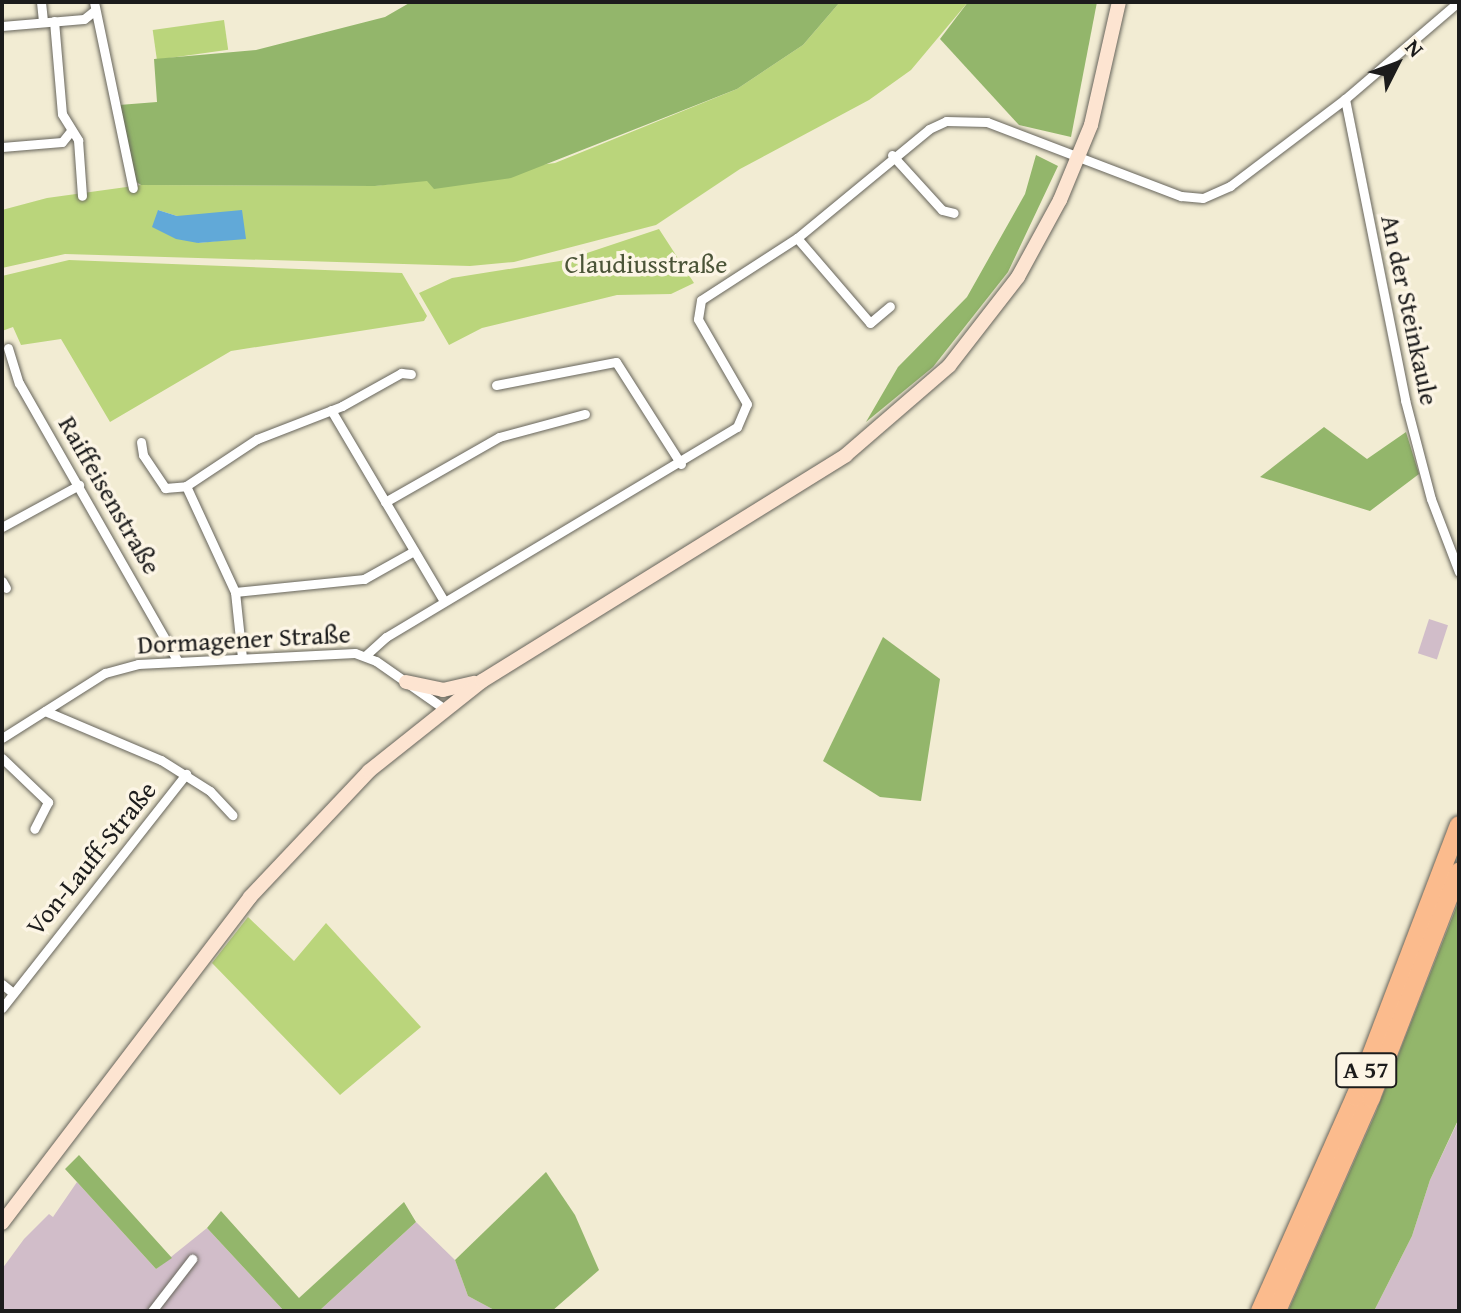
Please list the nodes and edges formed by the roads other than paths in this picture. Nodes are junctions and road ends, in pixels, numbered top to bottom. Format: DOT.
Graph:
graph roads {
  1 [pos="41,2"];
  2 [pos="1119,2"];
  3 [pos="1458,2"];
  4 [pos="95,6"];
  5 [pos="54,21"];
  6 [pos="43,22"];
  7 [pos="2,26"];
  8 [pos="1345,99"];
  9 [pos="70,132"];
  10 [pos="2,147"];
  11 [pos="892,155"];
  12 [pos="1079,158"];
  13 [pos="133,188"];
  14 [pos="82,196"];
  15 [pos="954,213"];
  16 [pos="797,238"];
  17 [pos="890,306"];
  18 [pos="870,323"];
  19 [pos="861,330"];
  20 [pos="8,348"];
  21 [pos="411,374"];
  22 [pos="496,385"];
  23 [pos="331,410"];
  24 [pos="585,414"];
  25 [pos="141,442"];
  26 [pos="681,464"];
  27 [pos="79,485"];
  28 [pos="186,486"];
  29 [pos="385,502"];
  30 [pos="2,527"];
  31 [pos="414,551"];
  32 [pos="1459,572"];
  33 [pos="235,592"];
  34 [pos="444,601"];
  35 [pos="366,655"];
  36 [pos="242,658"];
  37 [pos="178,662"];
  38 [pos="482,681"];
  39 [pos="406,682"];
  40 [pos="443,708"];
  41 [pos="45,711"];
  42 [pos="2,738"];
  43 [pos="2,758"];
  44 [pos="186,774"];
  45 [pos="232,815"];
  46 [pos="1459,825"];
  47 [pos="34,829"];
  48 [pos="1459,871"];
  49 [pos="2,984"];
  50 [pos="12,992"];
  51 [pos="2,1008"];
  52 [pos="2,1223"];
  53 [pos="192,1259"];
  54 [pos="152,1311"];
  55 [pos="1260,1311"];
  56 [pos="1277,1311"];
  1 -- 6 [label="street"];
  2 -- 12 [label="main road"];
  3 -- 8 [label="street"];
  4 -- 5 [label="street"];
  4 -- 13 [label="street"];
  5 -- 6 [label="street"];
  5 -- 9 [label="street"];
  6 -- 7 [label="street"];
  8 -- 12 [label="street"];
  8 -- 32 [label="street, An der Steinkaule"];
  9 -- 10 [label="street"];
  9 -- 14 [label="street"];
  11 -- 12 [label="street"];
  11 -- 15 [label="street"];
  11 -- 16 [label="street"];
  12 -- 38 [label="main road"];
  16 -- 18 [label="street"];
  16 -- 26 [label="street"];
  17 -- 18 [label="street"];
  18 -- 19 [label="street"];
  20 -- 27 [label="street, Raiffeisenstraße"];
  21 -- 23 [label="street"];
  22 -- 26 [label="street"];
  23 -- 28 [label="street"];
  23 -- 29 [label="street"];
  24 -- 29 [label="street"];
  25 -- 28 [label="street"];
  26 -- 34 [label="street"];
  27 -- 30 [label="street"];
  27 -- 37 [label="street, Raiffeisenstraße"];
  28 -- 33 [label="street"];
  29 -- 31 [label="street"];
  31 -- 33 [label="street"];
  31 -- 34 [label="street"];
  33 -- 36 [label="street"];
  34 -- 35 [label="street"];
  35 -- 36 [label="street, Dormagener Straße"];
  35 -- 39 [label="street, Dormagener Straße"];
  36 -- 37 [label="street, Dormagener Straße"];
  37 -- 41 [label="street, Dormagener Straße"];
  38 -- 39 [label="main road"];
  38 -- 40 [label="main road"];
  39 -- 40 [label="street, Dormagener Straße"];
  40 -- 52 [label="main road"];
  41 -- 42 [label="street, Dormagener Straße"];
  41 -- 44 [label="street"];
  43 -- 47 [label="street"];
  44 -- 45 [label="street"];
  44 -- 50 [label="street, Von-Lauff-Straße"];
  46 -- 55 [label="highway, A 57"];
  48 -- 56 [label="highway, A 57"];
  49 -- 50 [label="street"];
  50 -- 51 [label="street, Von-Lauff-Straße"];
  53 -- 54 [label="street"];
}
